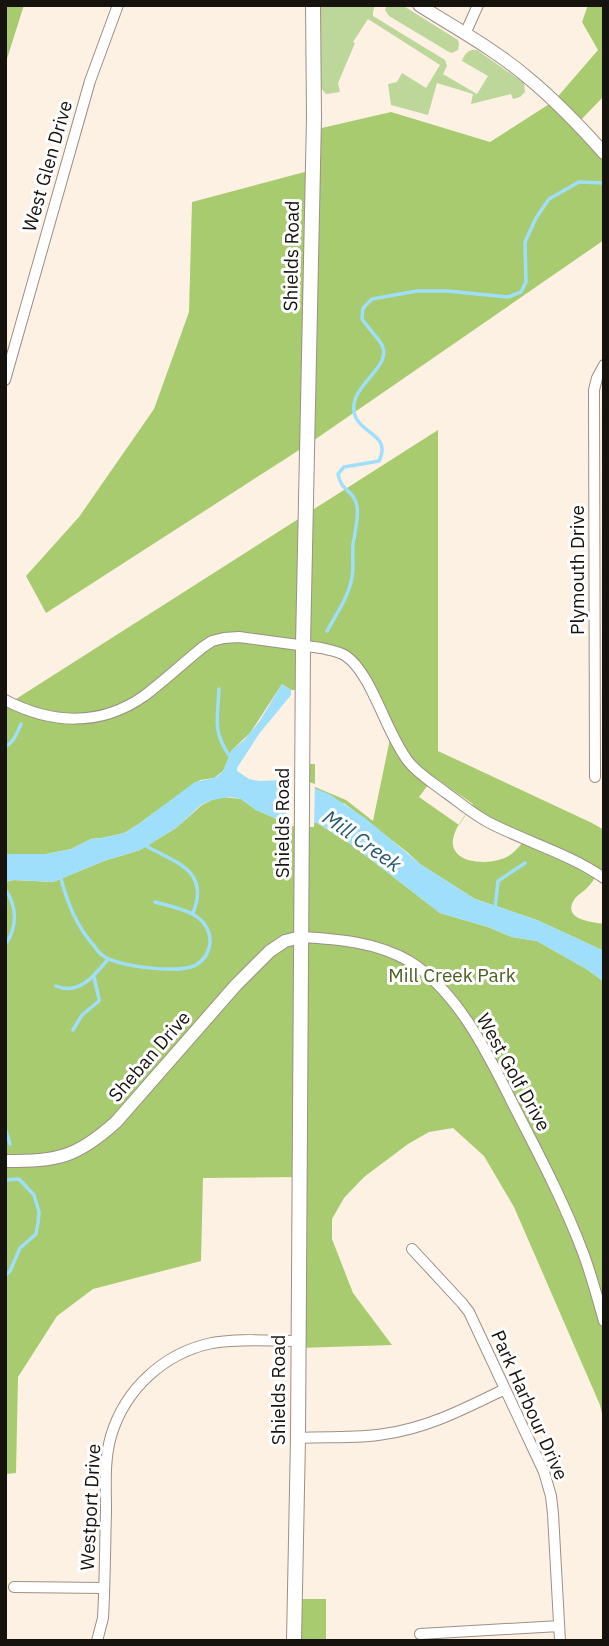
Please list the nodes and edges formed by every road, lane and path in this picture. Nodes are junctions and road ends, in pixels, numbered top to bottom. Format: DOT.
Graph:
graph roads {
  1 [pos="118,5"];
  2 [pos="313,5"];
  3 [pos="419,5"];
  4 [pos="478,5"];
  5 [pos="465,34"];
  6 [pos="604,153"];
  7 [pos="604,365"];
  8 [pos="5,380"];
  9 [pos="303,645"];
  10 [pos="5,700"];
  11 [pos="595,777"];
  12 [pos="604,878"];
  13 [pos="301,937"];
  14 [pos="5,1161"];
  15 [pos="412,1249"];
  16 [pos="604,1321"];
  17 [pos="298,1341"];
  18 [pos="505,1389"];
  19 [pos="298,1438"];
  20 [pos="14,1587"];
  21 [pos="104,1588"];
  22 [pos="559,1626"];
  23 [pos="421,1634"];
  24 [pos="97,1641"];
  25 [pos="294,1641"];
  26 [pos="560,1641"];
  1 -- 8 [label="street, West Glen Drive"];
  2 -- 9 [label="main road, Shields Road"];
  3 -- 5 [label="street"];
  4 -- 5 [label="street"];
  5 -- 6 [label="street"];
  7 -- 11 [label="street, Plymouth Drive"];
  9 -- 10 [label="street"];
  9 -- 12 [label="street"];
  9 -- 13 [label="main road, Shields Road"];
  13 -- 14 [label="street, Sheban Drive"];
  13 -- 16 [label="street, West Golf Drive"];
  13 -- 17 [label="main road, Shields Road"];
  15 -- 18 [label="street, Park Harbour Drive"];
  17 -- 19 [label="main road, Shields Road"];
  17 -- 21 [label="street, Westport Drive"];
  18 -- 19 [label="street"];
  18 -- 22 [label="street, Park Harbour Drive"];
  19 -- 25 [label="main road, Shields Road"];
  20 -- 21 [label="street"];
  21 -- 24 [label="street, Westport Drive"];
  22 -- 23 [label="street"];
  22 -- 26 [label="street, Park Harbour Drive"];
}
